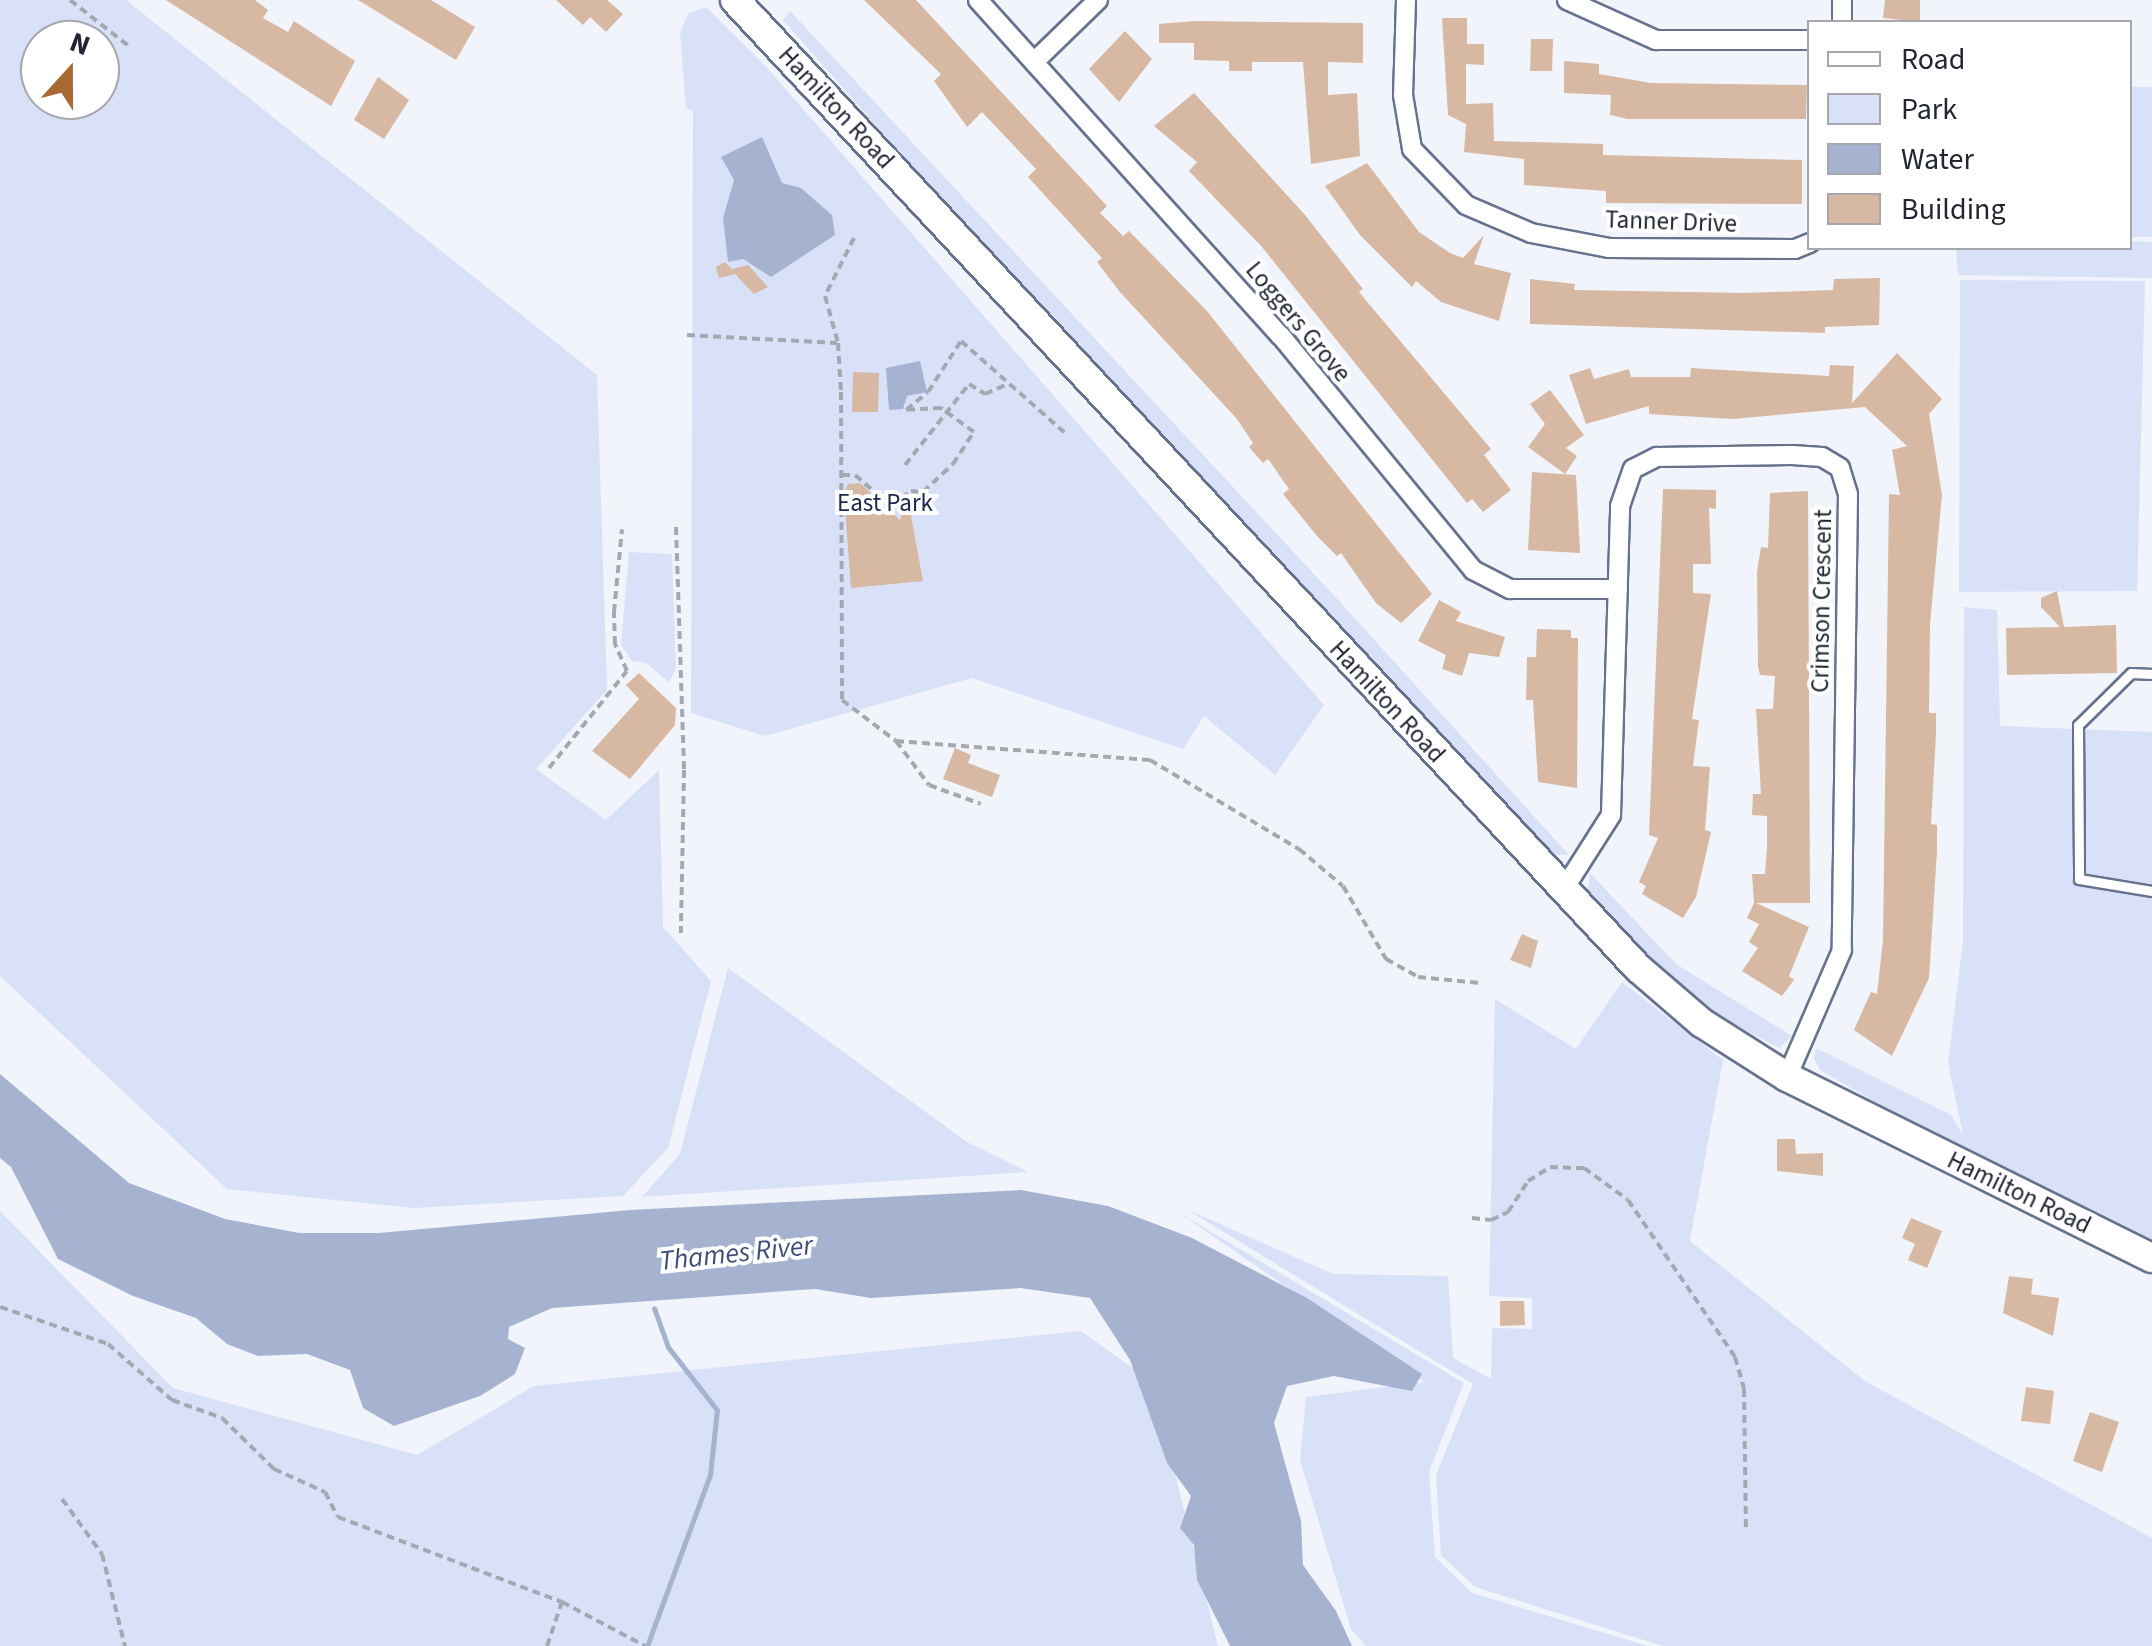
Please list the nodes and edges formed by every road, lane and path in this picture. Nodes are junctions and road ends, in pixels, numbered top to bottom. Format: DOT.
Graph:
graph roads {
  1 [pos="70,0"];
  2 [pos="978,0"];
  3 [pos="1098,0"];
  4 [pos="1406,0"];
  5 [pos="1567,0"];
  6 [pos="742,2"];
  7 [pos="1807,40"];
  8 [pos="130,47"];
  9 [pos="1034,62"];
  10 [pos="854,238"];
  11 [pos="1807,244"];
  12 [pos="687,335"];
  13 [pos="838,343"];
  14 [pos="1005,385"];
  15 [pos="948,411"];
  16 [pos="1066,434"];
  17 [pos="906,465"];
  18 [pos="840,475"];
  19 [pos="676,527"];
  20 [pos="622,529"];
  21 [pos="1618,588"];
  22 [pos="2152,674"];
  23 [pos="896,740"];
  24 [pos="549,768"];
  25 [pos="981,804"];
  26 [pos="2152,891"];
  27 [pos="1562,892"];
  28 [pos="680,933"];
  29 [pos="1480,983"];
  30 [pos="1786,1077"];
  31 [pos="1472,1218"];
  32 [pos="2152,1258"];
  33 [pos="0,1307"];
  34 [pos="62,1499"];
  35 [pos="1746,1532"];
  36 [pos="562,1602"];
  37 [pos="125,1646"];
  38 [pos="547,1646"];
  39 [pos="645,1646"];
  1 -- 8 [label="path"];
  2 -- 9 [label="street, Loggers Grove"];
  3 -- 9 [label="street"];
  4 -- 11 [label="street, Tanner Drive"];
  5 -- 7 [label="street"];
  6 -- 27 [label="main road, Hamilton Road"];
  9 -- 21 [label="street, Loggers Grove"];
  10 -- 13 [label="path"];
  12 -- 13 [label="path"];
  13 -- 18 [label="path"];
  14 -- 15 [label="path"];
  14 -- 15 [label="path"];
  14 -- 16 [label="path"];
  15 -- 17 [label="path"];
  15 -- 18 [label="path"];
  18 -- 23 [label="path"];
  19 -- 28 [label="path"];
  20 -- 24 [label="path"];
  21 -- 27 [label="street, Crimson Crescent"];
  21 -- 30 [label="street, Crimson Crescent"];
  22 -- 26 [label="lane"];
  23 -- 25 [label="path"];
  23 -- 29 [label="path"];
  27 -- 30 [label="main road, Hamilton Road"];
  30 -- 32 [label="main road, Hamilton Road"];
  31 -- 35 [label="path"];
  33 -- 36 [label="path"];
  34 -- 37 [label="path"];
  36 -- 38 [label="path"];
  36 -- 39 [label="path"];
}
